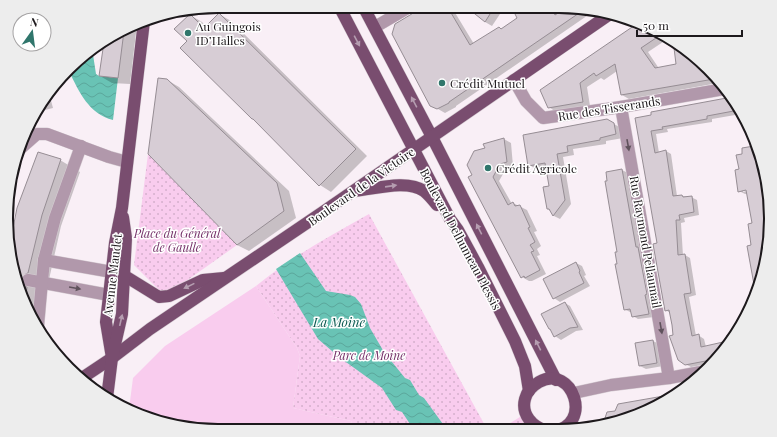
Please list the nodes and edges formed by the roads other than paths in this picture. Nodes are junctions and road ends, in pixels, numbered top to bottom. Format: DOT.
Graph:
graph roads {
  1 [pos="343,13"];
  2 [pos="367,13"];
  3 [pos="399,13"];
  4 [pos="604,18"];
  5 [pos="375,27"];
  6 [pos="143,28"];
  7 [pos="514,80"];
  8 [pos="719,90"];
  9 [pos="621,106"];
  10 [pos="432,137"];
  11 [pos="28,142"];
  12 [pos="81,146"];
  13 [pos="414,149"];
  14 [pos="127,162"];
  15 [pos="352,192"];
  16 [pos="122,208"];
  17 [pos="450,219"];
  18 [pos="44,260"];
  19 [pos="112,272"];
  20 [pos="125,276"];
  21 [pos="226,277"];
  22 [pos="28,280"];
  23 [pos="41,282"];
  24 [pos="109,295"];
  25 [pos="39,317"];
  26 [pos="112,358"];
  27 [pos="694,373"];
  28 [pos="86,375"];
  29 [pos="669,378"];
  30 [pos="556,380"];
  31 [pos="108,391"];
  32 [pos="529,391"];
  33 [pos="574,393"];
  34 [pos="535,424"];
  35 [pos="572,424"];
  1 -- 13 [label="main road, Boulevard Delhumeau Plessis, one-way"];
  2 -- 5 [label="main road, Boulevard Delhumeau Plessis"];
  3 -- 5 [label="street"];
  4 -- 7 [label="main road, Boulevard de la Victoire"];
  10 -- 5 [label="main road, Boulevard Delhumeau Plessis, one-way"];
  6 -- 14 [label="main road, Avenue Maudet"];
  7 -- 9 [label="street, Rue des Tisserands"];
  7 -- 10 [label="main road, Boulevard de la Victoire"];
  8 -- 9 [label="street, Rue des Tisserands"];
  9 -- 29 [label="street, Rue Raymond Pellaumail, one-way"];
  10 -- 13 [label="main road, Boulevard de la Victoire"];
  30 -- 10 [label="main road, Boulevard Delhumeau Plessis, one-way"];
  11 -- 12 [label="street"];
  12 -- 14 [label="street"];
  12 -- 18 [label="street"];
  13 -- 15 [label="main road, Boulevard de la Victoire"];
  13 -- 17 [label="main road, Boulevard Delhumeau Plessis"];
  14 -- 16 [label="main road, Avenue Maudet"];
  15 -- 17 [label="main road, one-way"];
  15 -- 21 [label="main road, Boulevard de la Victoire"];
  16 -- 19 [label="main road, Avenue Maudet"];
  16 -- 20 [label="main road, Avenue Maudet"];
  17 -- 32 [label="main road, Boulevard Delhumeau Plessis"];
  18 -- 19 [label="street"];
  18 -- 23 [label="street"];
  19 -- 24 [label="main road, Avenue Maudet"];
  21 -- 20 [label="main road, one-way"];
  26 -- 20 [label="main road, Avenue Maudet, one-way"];
  21 -- 26 [label="main road, Boulevard de la Victoire"];
  22 -- 23 [label="street"];
  23 -- 24 [label="street, one-way"];
  23 -- 25 [label="street"];
  24 -- 26 [label="main road, Avenue Maudet"];
  26 -- 28 [label="main road, Boulevard de la Victoire"];
  26 -- 31 [label="main road"];
  27 -- 29 [label="street"];
  29 -- 33 [label="street"];
  30 -- 32 [label="main road"];
  30 -- 33 [label="main road"];
  32 -- 34 [label="main road"];
  33 -- 35 [label="main road"];
}
